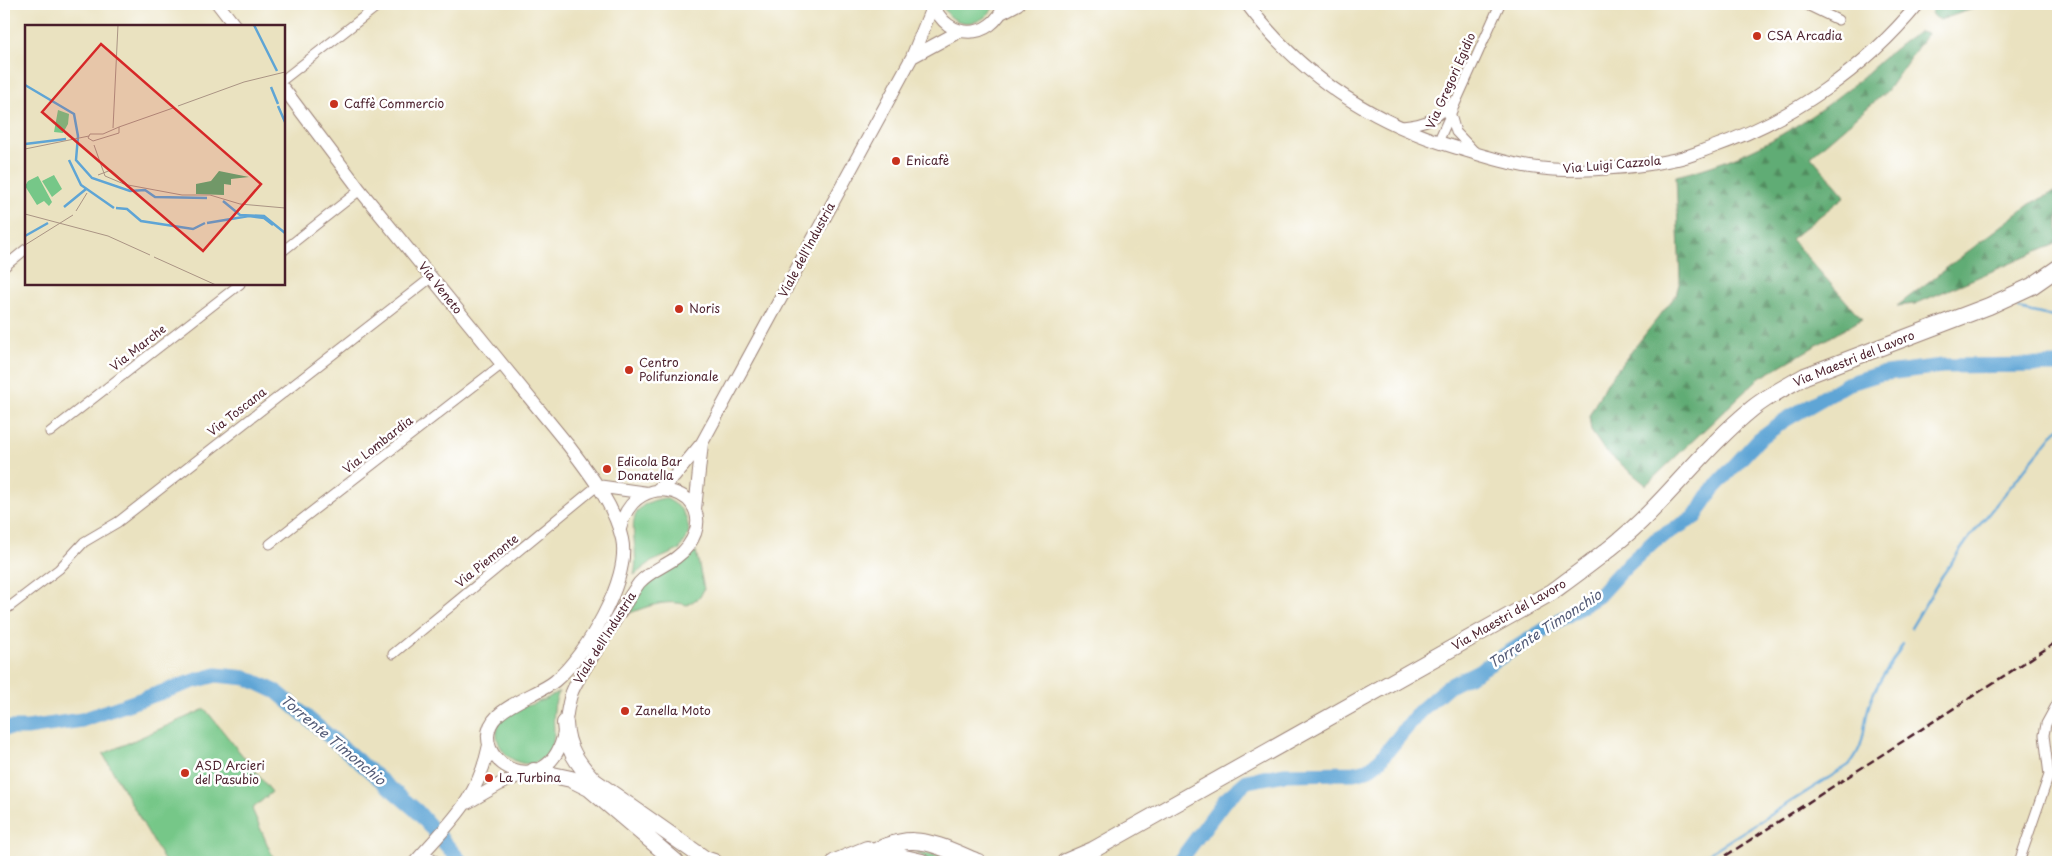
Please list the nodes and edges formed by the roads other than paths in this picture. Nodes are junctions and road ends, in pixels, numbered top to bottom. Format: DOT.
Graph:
graph roads {
  1 [pos="218,4"];
  2 [pos="380,4"];
  3 [pos="933,4"];
  4 [pos="1018,4"];
  5 [pos="1247,4"];
  6 [pos="1500,4"];
  7 [pos="1804,4"];
  8 [pos="1918,4"];
  9 [pos="1003,8"];
  10 [pos="1838,20"];
  11 [pos="234,25"];
  12 [pos="960,31"];
  13 [pos="912,57"];
  14 [pos="285,78"];
  15 [pos="285,90"];
  16 [pos="1460,94"];
  17 [pos="1451,114"];
  18 [pos="1399,127"];
  19 [pos="1438,142"];
  20 [pos="1476,153"];
  21 [pos="360,190"];
  22 [pos="285,249"];
  23 [pos="25,250"];
  24 [pos="4,267"];
  25 [pos="2058,268"];
  26 [pos="432,276"];
  27 [pos="239,285"];
  28 [pos="501,365"];
  29 [pos="50,432"];
  30 [pos="702,443"];
  31 [pos="597,486"];
  32 [pos="652,491"];
  33 [pos="694,509"];
  34 [pos="620,529"];
  35 [pos="270,544"];
  36 [pos="4,611"];
  37 [pos="393,654"];
  38 [pos="2058,702"];
  39 [pos="565,723"];
  40 [pos="489,745"];
  41 [pos="529,772"];
  42 [pos="592,785"];
  43 [pos="467,803"];
  44 [pos="1170,807"];
  45 [pos="920,840"];
  46 [pos="959,853"];
  47 [pos="422,855"];
  48 [pos="875,861"];
  49 [pos="438,862"];
  50 [pos="676,862"];
  51 [pos="694,862"];
  52 [pos="714,862"];
  53 [pos="835,862"];
  54 [pos="857,862"];
  55 [pos="922,862"];
  56 [pos="978,862"];
  57 [pos="1065,862"];
  58 [pos="1084,862"];
  59 [pos="2019,862"];
  1 -- 11 [label="main road"];
  2 -- 14 [label="street"];
  3 -- 12 [label="main road, Viale dell'Industria"];
  3 -- 13 [label="main road, Viale dell'Industria"];
  4 -- 9 [label="main road"];
  5 -- 18 [label="main road, Via Luigi Cazzola"];
  6 -- 16 [label="street, Via Gregori Egidio"];
  7 -- 10 [label="street"];
  8 -- 20 [label="main road, Via Luigi Cazzola"];
  9 -- 12 [label="main road"];
  12 -- 13 [label="main road"];
  13 -- 30 [label="main road, Viale dell'Industria"];
  15 -- 21 [label="main road, Via Veneto"];
  16 -- 17 [label="street, Via Gregori Egidio"];
  16 -- 18 [label="street"];
  17 -- 19 [label="street, Via Gregori Egidio"];
  17 -- 20 [label="street"];
  18 -- 19 [label="main road, Via Luigi Cazzola"];
  19 -- 20 [label="main road, Via Luigi Cazzola"];
  21 -- 22 [label="street"];
  21 -- 26 [label="main road, Via Veneto"];
  23 -- 24 [label="street"];
  25 -- 44 [label="highway, Via Maestri del Lavoro"];
  26 -- 28 [label="main road, Via Veneto"];
  26 -- 36 [label="street, Via Toscana"];
  27 -- 29 [label="street, Via Marche"];
  28 -- 31 [label="main road, Via Veneto"];
  28 -- 35 [label="street, Via Lombardia"];
  30 -- 32 [label="main road, Viale dell'Industria"];
  30 -- 33 [label="main road, Viale dell'Industria"];
  31 -- 32 [label="main road"];
  31 -- 34 [label="main road, Via Veneto"];
  31 -- 37 [label="street, Via Piemonte"];
  32 -- 33 [label="main road"];
  32 -- 34 [label="main road, Viale dell'Industria"];
  33 -- 39 [label="main road, Viale dell'Industria"];
  34 -- 40 [label="main road, Viale dell'Industria"];
  38 -- 59 [label="street"];
  39 -- 41 [label="main road, Viale dell'Industria"];
  39 -- 42 [label="highway"];
  40 -- 41 [label="main road"];
  40 -- 43 [label="main road, Viale dell'Industria"];
  41 -- 42 [label="highway"];
  41 -- 43 [label="main road, Viale dell'Industria"];
  42 -- 50 [label="highway"];
  42 -- 51 [label="highway"];
  42 -- 52 [label="highway"];
  43 -- 47 [label="main road, Viale dell'Industria"];
  44 -- 57 [label="highway, Via Maestri del Lavoro"];
  44 -- 58 [label="highway"];
  45 -- 46 [label="highway"];
  45 -- 53 [label="highway"];
  45 -- 54 [label="highway"];
  46 -- 48 [label="highway"];
  46 -- 56 [label="highway"];
  47 -- 49 [label="street"];
  48 -- 55 [label="highway"];
}
